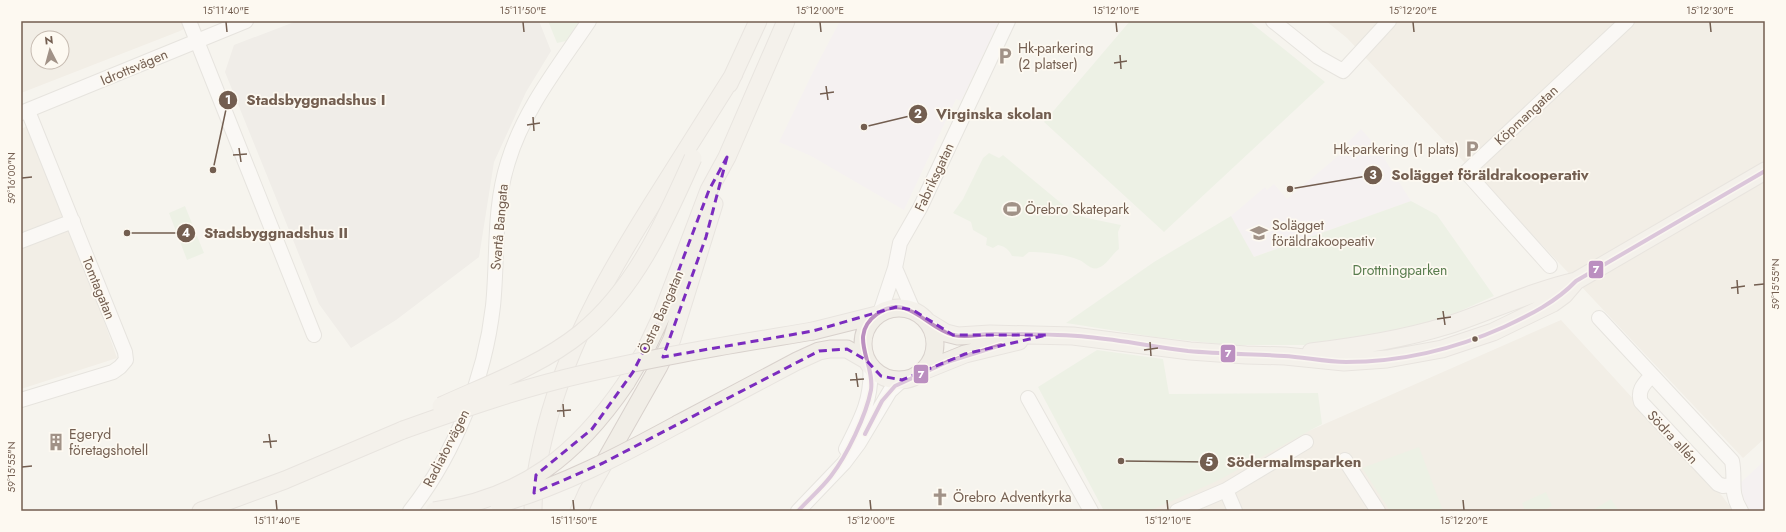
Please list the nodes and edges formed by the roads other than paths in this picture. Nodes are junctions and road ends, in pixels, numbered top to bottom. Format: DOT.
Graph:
graph roads {
  1 [pos="190,21"];
  2 [pos="246,21"];
  3 [pos="589,21"];
  4 [pos="758,21"];
  5 [pos="786,21"];
  6 [pos="1008,21"];
  7 [pos="1273,21"];
  8 [pos="1389,21"];
  9 [pos="1627,21"];
  10 [pos="196,40"];
  11 [pos="734,74"];
  12 [pos="24,112"];
  13 [pos="727,158"];
  14 [pos="1765,171"];
  15 [pos="73,221"];
  16 [pos="21,241"];
  17 [pos="1550,266"];
  18 [pos="895,268"];
  19 [pos="1576,281"];
  20 [pos="913,310"];
  21 [pos="878,314"];
  22 [pos="1599,318"];
  23 [pos="928,322"];
  24 [pos="314,335"];
  25 [pos="1047,335"];
  26 [pos="1285,356"];
  27 [pos="869,370"];
  28 [pos="923,371"];
  29 [pos="1652,375"];
  30 [pos="476,383"];
  31 [pos="896,386"];
  32 [pos="1028,398"];
  33 [pos="21,400"];
  34 [pos="867,418"];
  35 [pos="403,430"];
  36 [pos="1306,442"];
  37 [pos="1345,460"];
  38 [pos="1732,485"];
  39 [pos="1226,490"];
  40 [pos="201,511"];
  41 [pos="410,511"];
  42 [pos="434,511"];
  43 [pos="474,511"];
  44 [pos="534,511"];
  45 [pos="579,511"];
  46 [pos="798,511"];
  47 [pos="1091,511"];
  48 [pos="1177,511"];
  49 [pos="1235,511"];
  50 [pos="1378,511"];
  51 [pos="1741,511"];
  1 -- 10 [label="street"];
  2 -- 10 [label="street, Idrottsvägen"];
  3 -- 30 [label="street, Svartå Bangata"];
  4 -- 11 [label="main road"];
  5 -- 13 [label="main road, Östra Bangatan"];
  6 -- 18 [label="street, Fabriksgatan"];
  7 -- 8 [label="street"];
  9 -- 17 [label="street, Köpmangatan"];
  10 -- 12 [label="street, Idrottsvägen"];
  10 -- 24 [label="street"];
  11 -- 35 [label="main road, bridge"];
  11 -- 44 [label="main road"];
  12 -- 15 [label="street, Tomtagatan"];
  13 -- 42 [label="main road, Östra Bangatan, bridge"];
  13 -- 45 [label="main road"];
  14 -- 19 [label="main road"];
  15 -- 16 [label="street"];
  15 -- 33 [label="street, Tomtagatan"];
  18 -- 20 [label="street"];
  18 -- 21 [label="street, Fabriksgatan"];
  19 -- 26 [label="main road"];
  19 -- 26 [label="main road"];
  20 -- 21 [label="main road"];
  20 -- 23 [label="main road"];
  21 -- 27 [label="main road"];
  21 -- 35 [label="main road, bridge"];
  22 -- 29 [label="street, Södra allén"];
  23 -- 25 [label="main road"];
  23 -- 28 [label="main road"];
  25 -- 26 [label="main road"];
  25 -- 28 [label="main road"];
  27 -- 31 [label="main road"];
  27 -- 34 [label="street"];
  27 -- 43 [label="main road, bridge"];
  28 -- 31 [label="main road"];
  29 -- 38 [label="street, Södra allén"];
  29 -- 38 [label="street, Södra allén"];
  30 -- 41 [label="street, Radiatorvägen"];
  31 -- 34 [label="street"];
  32 -- 47 [label="street"];
  34 -- 46 [label="street"];
  35 -- 40 [label="main road"];
  36 -- 39 [label="street"];
  37 -- 50 [label="street"];
  38 -- 51 [label="street, Södra allén"];
  39 -- 48 [label="street"];
  39 -- 49 [label="street"];
}
